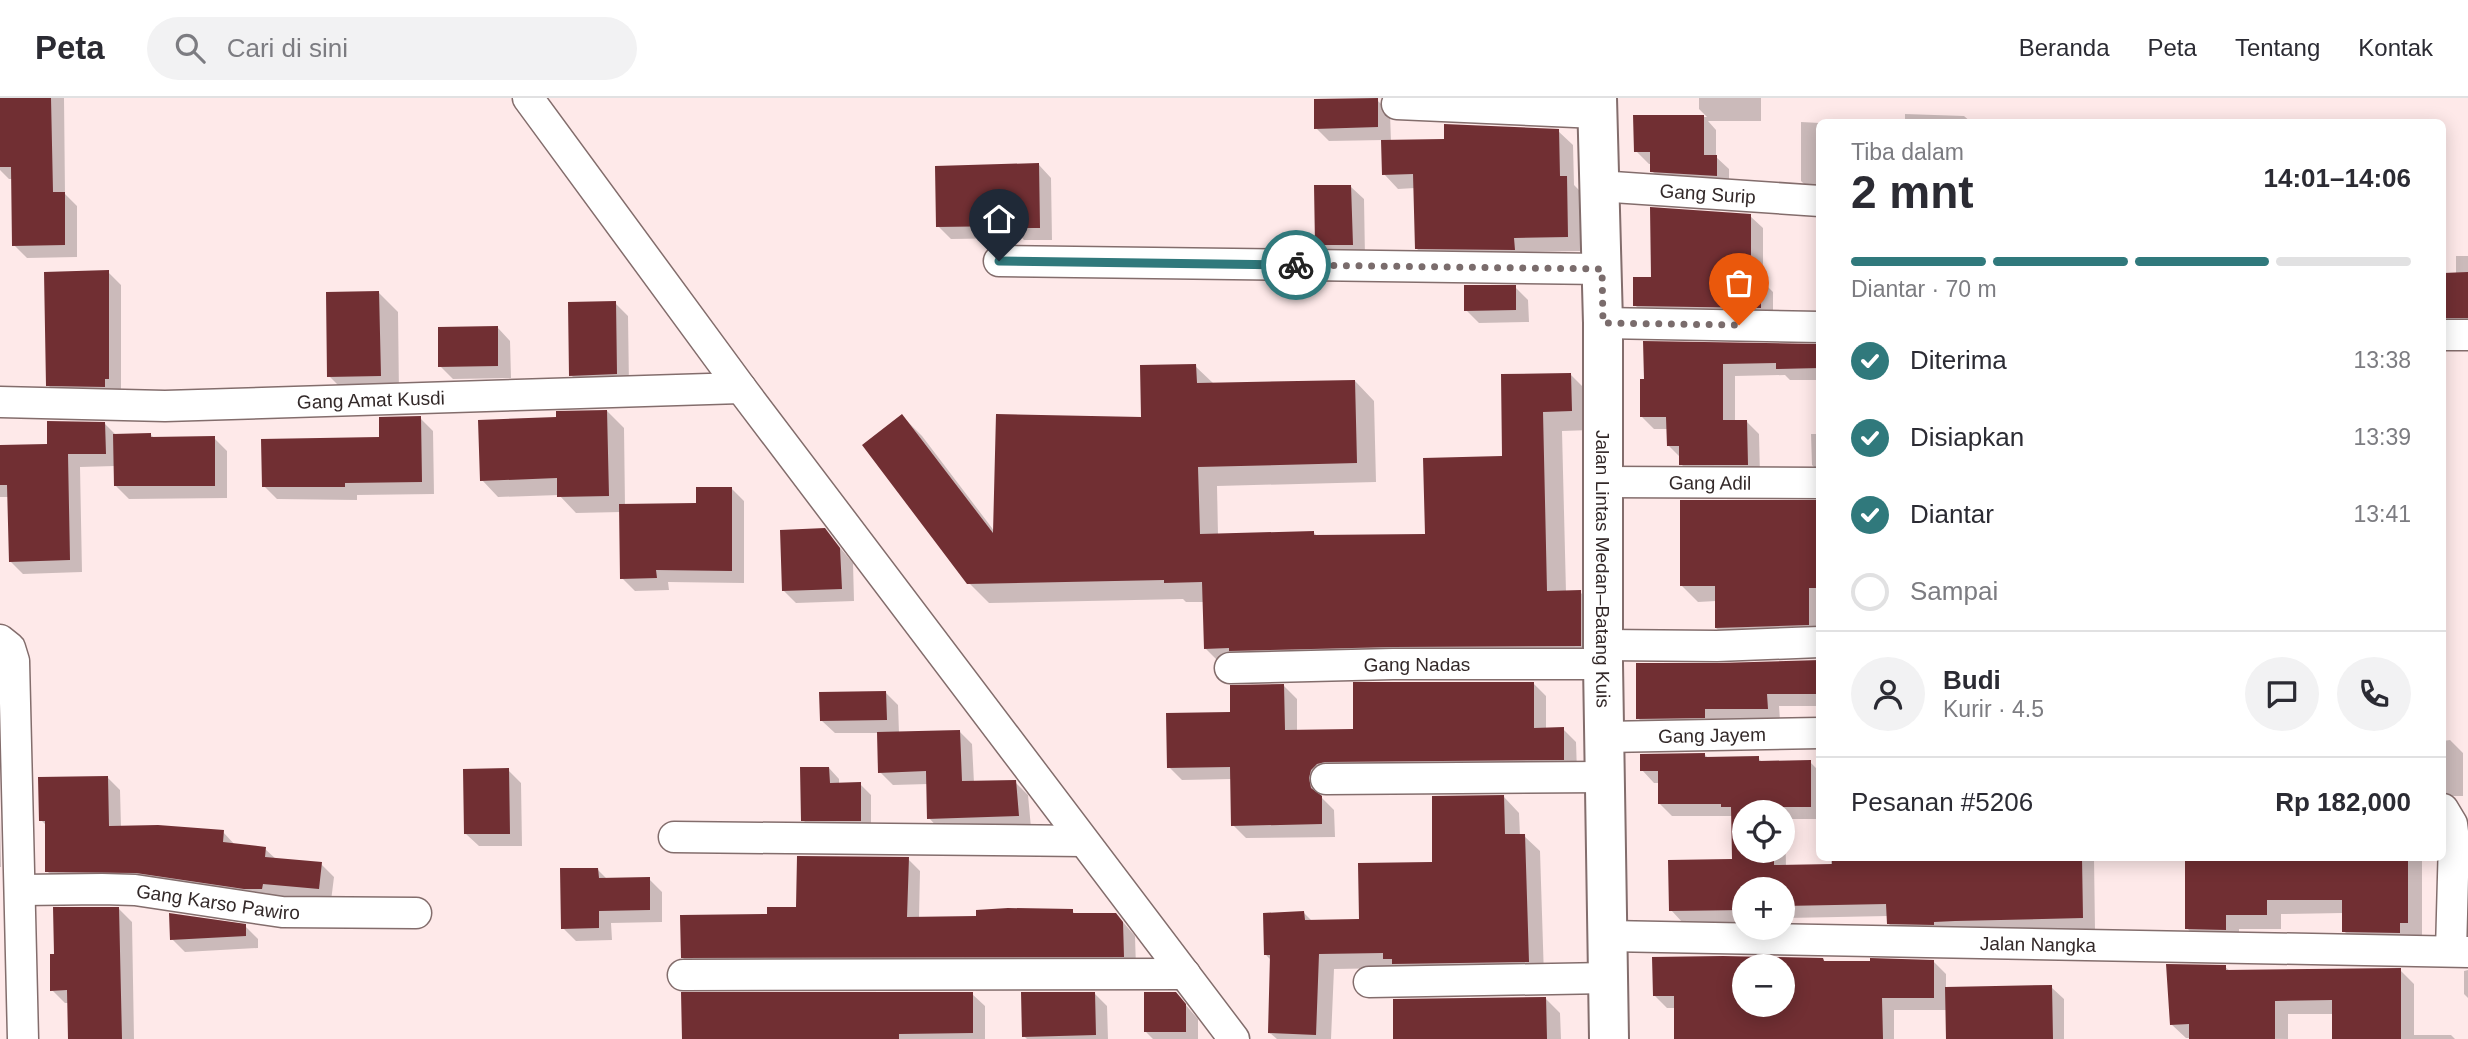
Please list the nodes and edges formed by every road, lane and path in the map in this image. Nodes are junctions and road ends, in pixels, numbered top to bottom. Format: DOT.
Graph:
graph roads {
  1 [pos="528,98"];
  2 [pos="1397,104"];
  3 [pos="1597,106"];
  4 [pos="1598,186"];
  5 [pos="1816,201"];
  6 [pos="999,261"];
  7 [pos="1602,269"];
  8 [pos="1603,323"];
  9 [pos="1816,327"];
  10 [pos="2446,335"];
  11 [pos="2468,335"];
  12 [pos="741,388"];
  13 [pos="0,402"];
  14 [pos="1602,482"];
  15 [pos="1816,483"];
  16 [pos="0,640"];
  17 [pos="1816,642"];
  18 [pos="1604,655"];
  19 [pos="1230,668"];
  20 [pos="1816,733"];
  21 [pos="1605,737"];
  22 [pos="1605,777"];
  23 [pos="1326,779"];
  24 [pos="2446,814"];
  25 [pos="674,837"];
  26 [pos="1083,841"];
  27 [pos="14,872"];
  28 [pos="416,913"];
  29 [pos="1608,936"];
  30 [pos="2460,951"];
  31 [pos="1185,974"];
  32 [pos="682,975"];
  33 [pos="1608,978"];
  34 [pos="1369,982"];
  35 [pos="23,1039"];
  36 [pos="1234,1039"];
  37 [pos="1609,1039"];
  1 -- 12 [label="street"];
  2 -- 3 [label="street"];
  3 -- 4 [label="highway, Jalan Lintas Medan–Batang Kuis"];
  4 -- 5 [label="street, Gang Surip"];
  4 -- 7 [label="highway, Jalan Lintas Medan–Batang Kuis"];
  6 -- 7 [label="street"];
  7 -- 8 [label="highway, Jalan Lintas Medan–Batang Kuis"];
  8 -- 9 [label="street"];
  8 -- 14 [label="highway, Jalan Lintas Medan–Batang Kuis"];
  10 -- 11 [label="street"];
  12 -- 13 [label="street, Gang Amat Kusdi"];
  12 -- 26 [label="street"];
  14 -- 15 [label="street, Gang Adil"];
  14 -- 18 [label="highway, Jalan Lintas Medan–Batang Kuis"];
  16 -- 27 [label="street"];
  17 -- 18 [label="street, Gang Nadas"];
  18 -- 19 [label="street, Gang Nadas"];
  18 -- 21 [label="highway, Jalan Lintas Medan–Batang Kuis"];
  20 -- 21 [label="street, Gang Jayem"];
  21 -- 22 [label="highway, Jalan Lintas Medan–Batang Kuis"];
  22 -- 23 [label="street"];
  22 -- 29 [label="highway, Jalan Lintas Medan–Batang Kuis"];
  24 -- 30 [label="street"];
  25 -- 26 [label="street"];
  26 -- 31 [label="street"];
  27 -- 28 [label="street, Gang Karso Pawiro"];
  27 -- 35 [label="street"];
  29 -- 30 [label="street, Jalan Nangka"];
  29 -- 33 [label="highway, Jalan Lintas Medan–Batang Kuis"];
  31 -- 32 [label="street"];
  31 -- 36 [label="street"];
  33 -- 34 [label="street"];
  33 -- 37 [label="highway, Jalan Lintas Medan–Batang Kuis"];
}
